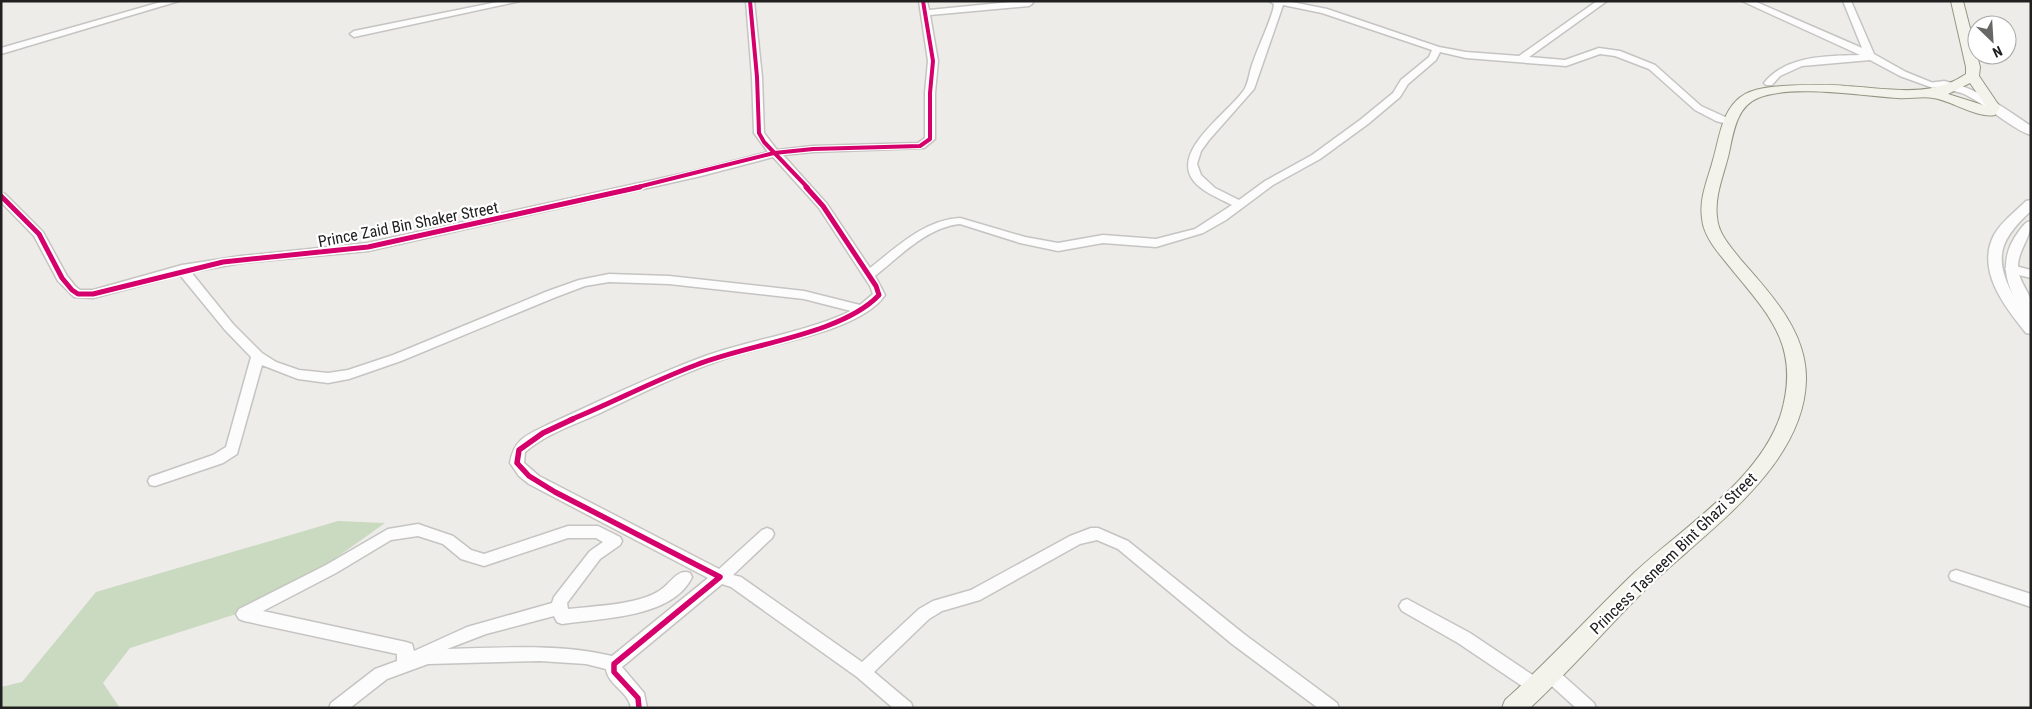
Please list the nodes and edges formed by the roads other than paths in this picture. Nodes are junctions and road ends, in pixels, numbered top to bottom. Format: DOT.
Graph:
graph roads {
  1 [pos="175,1"];
  2 [pos="516,1"];
  3 [pos="750,1"];
  4 [pos="923,1"];
  5 [pos="1603,1"];
  6 [pos="1746,1"];
  7 [pos="1847,1"];
  8 [pos="1948,1"];
  9 [pos="1958,1"];
  10 [pos="1276,2"];
  11 [pos="1029,3"];
  12 [pos="925,13"];
  13 [pos="354,34"];
  14 [pos="1863,40"];
  15 [pos="1838,41"];
  16 [pos="1437,49"];
  17 [pos="1,51"];
  18 [pos="1870,57"];
  19 [pos="1521,59"];
  20 [pos="1972,76"];
  21 [pos="1769,83"];
  22 [pos="1943,86"];
  23 [pos="1991,110"];
  24 [pos="1732,122"];
  25 [pos="2031,131"];
  26 [pos="2031,138"];
  27 [pos="774,153"];
  28 [pos="1,196"];
  29 [pos="1238,204"];
  30 [pos="2031,204"];
  31 [pos="2031,225"];
  32 [pos="182,269"];
  33 [pos="2011,269"];
  34 [pos="2031,274"];
  35 [pos="868,275"];
  36 [pos="860,309"];
  37 [pos="2031,313"];
  38 [pos="2031,328"];
  39 [pos="258,356"];
  40 [pos="155,481"];
  41 [pos="767,534"];
  42 [pos="1956,576"];
  43 [pos="685,577"];
  44 [pos="720,577"];
  45 [pos="2031,601"];
  46 [pos="1407,606"];
  47 [pos="560,608"];
  48 [pos="614,664"];
  49 [pos="404,666"];
  50 [pos="863,672"];
  51 [pos="1551,675"];
  52 [pos="1537,687"];
  53 [pos="337,708"];
  54 [pos="639,708"];
  55 [pos="905,708"];
  56 [pos="1332,708"];
  57 [pos="1513,708"];
  58 [pos="1588,708"];
  1 -- 17 [label="street"];
  2 -- 13 [label="street"];
  3 -- 27 [label="street"];
  4 -- 12 [label="street"];
  5 -- 19 [label="street"];
  6 -- 15 [label="street"];
  7 -- 14 [label="street"];
  8 -- 22 [label="main road"];
  9 -- 20 [label="main road"];
  10 -- 16 [label="street"];
  10 -- 29 [label="street"];
  11 -- 12 [label="street"];
  12 -- 27 [label="street, Prince Zaid Bin Shaker Street"];
  14 -- 15 [label="street"];
  14 -- 18 [label="street"];
  15 -- 18 [label="street"];
  16 -- 19 [label="street"];
  16 -- 29 [label="street"];
  18 -- 21 [label="street"];
  18 -- 22 [label="street"];
  19 -- 24 [label="street"];
  20 -- 22 [label="main road"];
  20 -- 23 [label="main road"];
  22 -- 23 [label="main road"];
  22 -- 23 [label="street"];
  22 -- 24 [label="main road, Princess Tasneem Bint Ghazi Street"];
  23 -- 25 [label="street"];
  23 -- 26 [label="street"];
  24 -- 51 [label="main road, Princess Tasneem Bint Ghazi Street"];
  27 -- 32 [label="street, Prince Zaid Bin Shaker Street"];
  27 -- 35 [label="street"];
  28 -- 32 [label="street, Prince Zaid Bin Shaker Street"];
  29 -- 35 [label="street"];
  30 -- 38 [label="street"];
  31 -- 33 [label="street"];
  32 -- 39 [label="street"];
  33 -- 34 [label="street"];
  33 -- 37 [label="street"];
  35 -- 36 [label="street"];
  36 -- 39 [label="street"];
  36 -- 44 [label="street"];
  39 -- 40 [label="street"];
  41 -- 44 [label="street"];
  42 -- 45 [label="street"];
  43 -- 47 [label="street"];
  44 -- 48 [label="street"];
  44 -- 50 [label="street"];
  46 -- 52 [label="street"];
  47 -- 49 [label="street"];
  47 -- 49 [label="street"];
  48 -- 49 [label="street"];
  48 -- 54 [label="street"];
  49 -- 53 [label="street"];
  50 -- 55 [label="street"];
  50 -- 56 [label="street"];
  51 -- 52 [label="main road, Princess Tasneem Bint Ghazi Street"];
  51 -- 58 [label="street"];
  52 -- 57 [label="main road, Princess Tasneem Bint Ghazi Street"];
}
